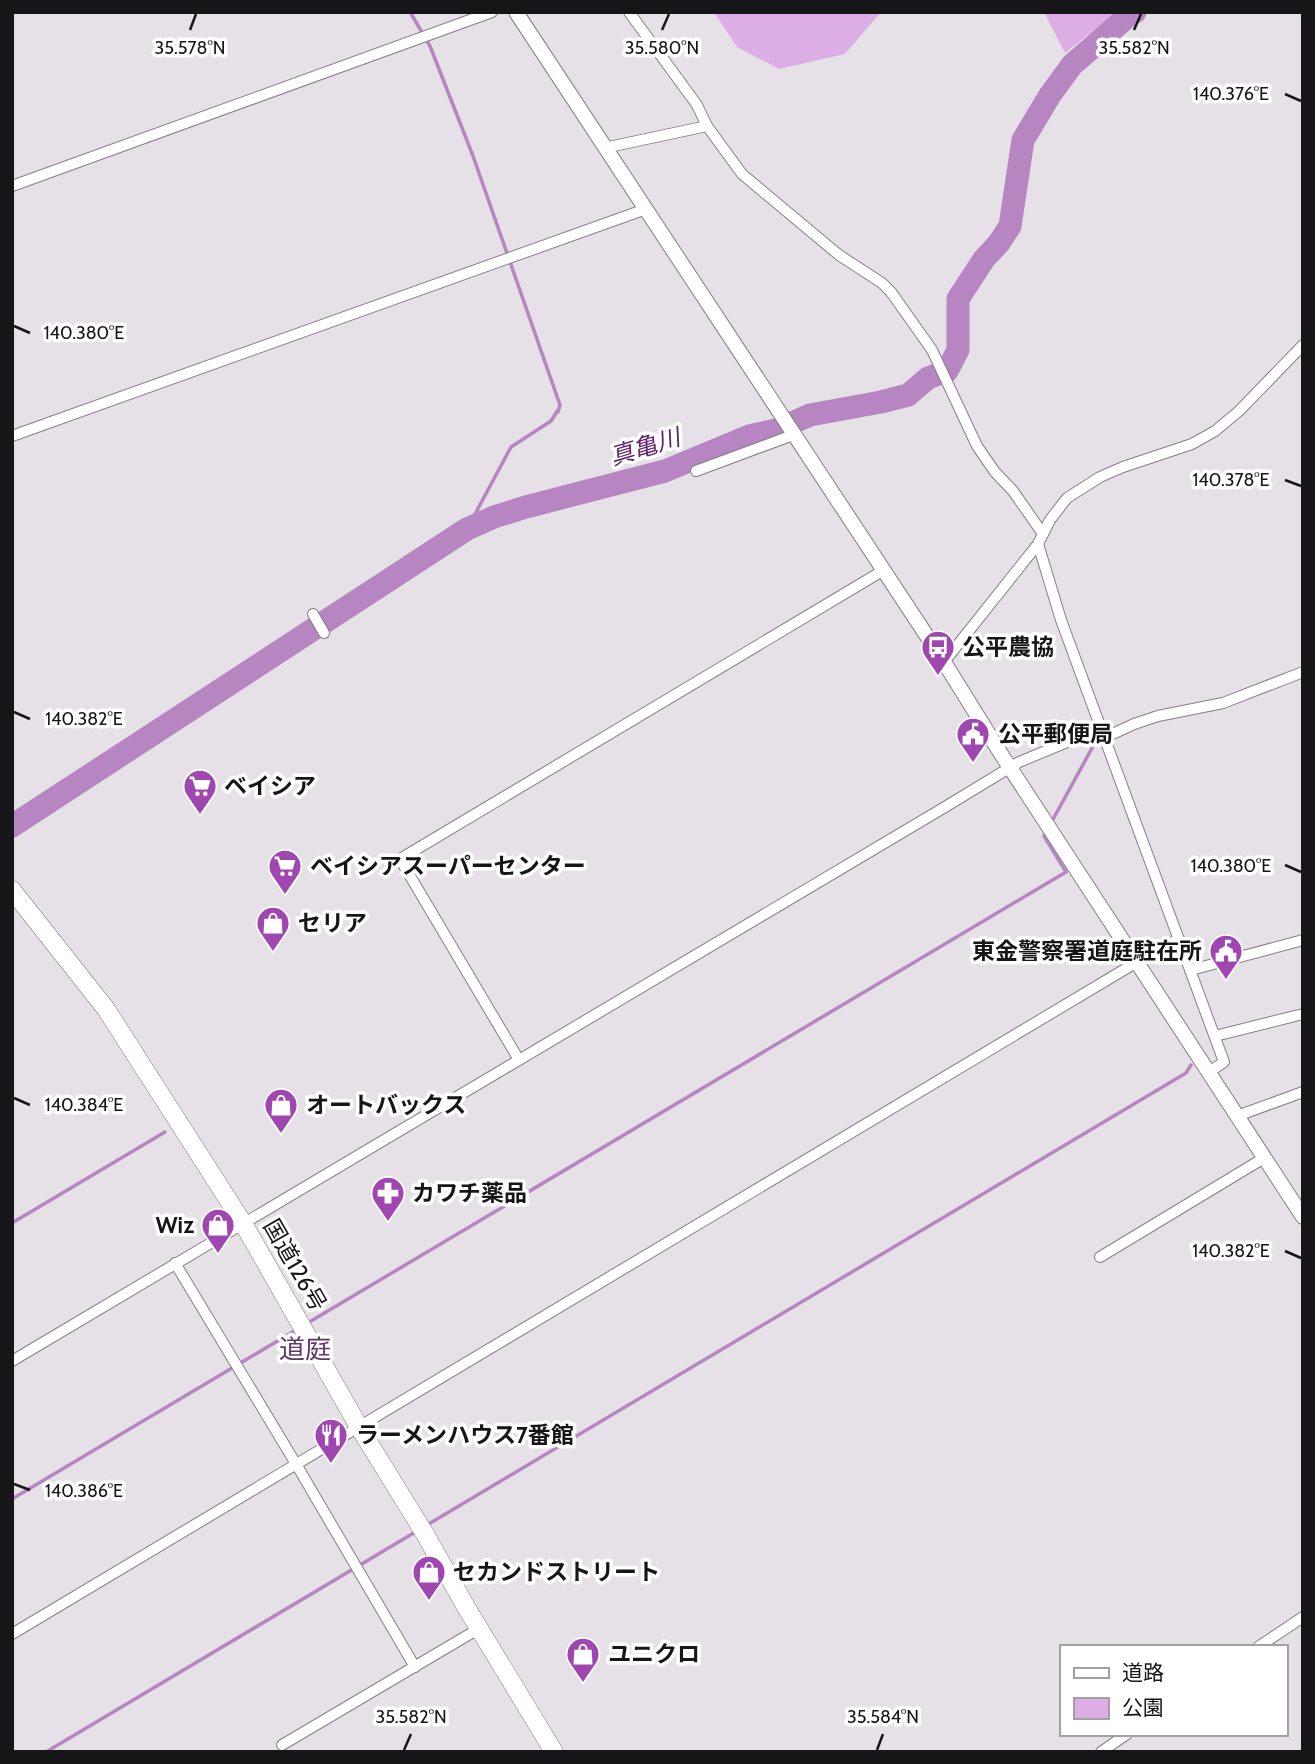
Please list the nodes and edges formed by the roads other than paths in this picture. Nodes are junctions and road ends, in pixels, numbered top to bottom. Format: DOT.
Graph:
graph roads {
  1 [pos="492,12"];
  2 [pos="516,12"];
  3 [pos="629,12"];
  4 [pos="708,126"];
  5 [pos="604,148"];
  6 [pos="12,186"];
  7 [pos="646,209"];
  8 [pos="1303,345"];
  9 [pos="793,435"];
  10 [pos="12,436"];
  11 [pos="696,471"];
  12 [pos="1040,539"];
  13 [pos="884,569"];
  14 [pos="313,614"];
  15 [pos="324,633"];
  16 [pos="944,662"];
  17 [pos="1303,672"];
  18 [pos="1102,733"];
  19 [pos="1010,767"];
  20 [pos="12,890"];
  21 [pos="1179,939"];
  22 [pos="1303,940"];
  23 [pos="1137,962"];
  24 [pos="1191,970"];
  25 [pos="1303,1014"];
  26 [pos="1215,1036"];
  27 [pos="519,1060"];
  28 [pos="1209,1072"];
  29 [pos="1303,1091"];
  30 [pos="1237,1116"];
  31 [pos="1264,1158"];
  32 [pos="1303,1217"];
  33 [pos="243,1223"];
  34 [pos="1100,1257"];
  35 [pos="175,1264"];
  36 [pos="12,1361"];
  37 [pos="359,1427"];
  38 [pos="296,1464"];
  39 [pos="1303,1616"];
  40 [pos="480,1628"];
  41 [pos="12,1634"];
  42 [pos="1261,1645"];
  43 [pos="415,1667"];
  44 [pos="1124,1736"];
  45 [pos="282,1745"];
  46 [pos="554,1752"];
  47 [pos="1101,1752"];
  1 -- 6 [label="street"];
  2 -- 5 [label="street"];
  3 -- 4 [label="street"];
  4 -- 5 [label="street"];
  4 -- 12 [label="street"];
  5 -- 7 [label="street"];
  7 -- 9 [label="street"];
  7 -- 10 [label="street"];
  8 -- 12 [label="street"];
  9 -- 11 [label="street"];
  9 -- 13 [label="street"];
  12 -- 16 [label="street"];
  12 -- 18 [label="street"];
  13 -- 16 [label="street"];
  13 -- 27 [label="street"];
  14 -- 15 [label="street"];
  16 -- 19 [label="street"];
  17 -- 18 [label="street"];
  18 -- 19 [label="street"];
  18 -- 21 [label="street"];
  19 -- 23 [label="street"];
  19 -- 27 [label="street"];
  20 -- 33 [label="highway, 国道126号"];
  21 -- 23 [label="street"];
  21 -- 24 [label="street"];
  22 -- 24 [label="street"];
  23 -- 28 [label="street"];
  23 -- 37 [label="street"];
  24 -- 26 [label="street"];
  25 -- 26 [label="street"];
  26 -- 28 [label="street"];
  27 -- 33 [label="street"];
  28 -- 30 [label="street"];
  29 -- 30 [label="street"];
  30 -- 31 [label="street"];
  31 -- 32 [label="street"];
  31 -- 34 [label="street"];
  33 -- 35 [label="street"];
  33 -- 37 [label="highway, 国道126号"];
  35 -- 36 [label="street"];
  35 -- 38 [label="street"];
  37 -- 38 [label="street"];
  37 -- 40 [label="highway, 国道126号"];
  38 -- 41 [label="street"];
  38 -- 43 [label="street"];
  39 -- 42 [label="street"];
  40 -- 43 [label="street"];
  40 -- 46 [label="highway, 国道126号"];
  43 -- 45 [label="street"];
  44 -- 47 [label="street"];
}
